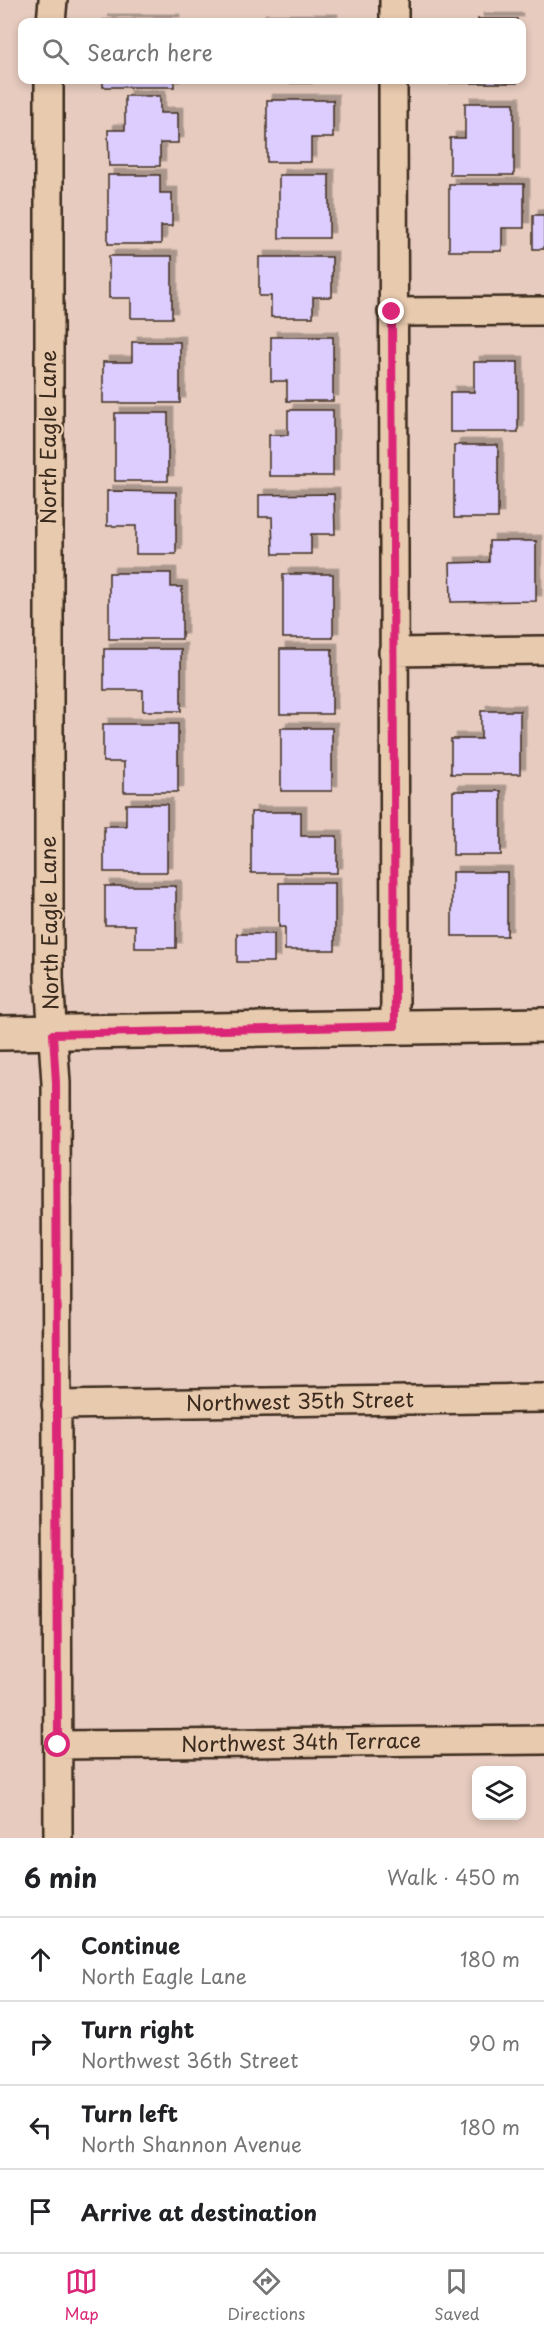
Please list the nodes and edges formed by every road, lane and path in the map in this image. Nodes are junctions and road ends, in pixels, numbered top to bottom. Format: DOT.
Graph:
graph roads {
  1 [pos="53,0"];
  2 [pos="394,0"];
  3 [pos="51,18"];
  4 [pos="394,18"];
  5 [pos="49,84"];
  6 [pos="393,84"];
  7 [pos="544,310"];
  8 [pos="392,312"];
  9 [pos="544,650"];
  10 [pos="393,652"];
  11 [pos="544,1025"];
  12 [pos="395,1026"];
  13 [pos="0,1033"];
  14 [pos="53,1034"];
  15 [pos="544,1398"];
  16 [pos="56,1405"];
  17 [pos="544,1740"];
  18 [pos="58,1745"];
  19 [pos="58,1838"];
  1 -- 3 [label="street"];
  2 -- 4 [label="street"];
  5 -- 14 [label="street, North Eagle Lane"];
  6 -- 8 [label="street"];
  7 -- 8 [label="street"];
  8 -- 10 [label="street"];
  9 -- 10 [label="street"];
  10 -- 12 [label="street"];
  11 -- 12 [label="street"];
  12 -- 14 [label="street"];
  13 -- 14 [label="street"];
  14 -- 16 [label="street, North Eagle Lane"];
  15 -- 16 [label="street, Northwest 35th Street"];
  16 -- 18 [label="street, North Eagle Lane"];
  17 -- 18 [label="street, Northwest 34th Terrace"];
  18 -- 19 [label="street, North Eagle Lane"];
}
